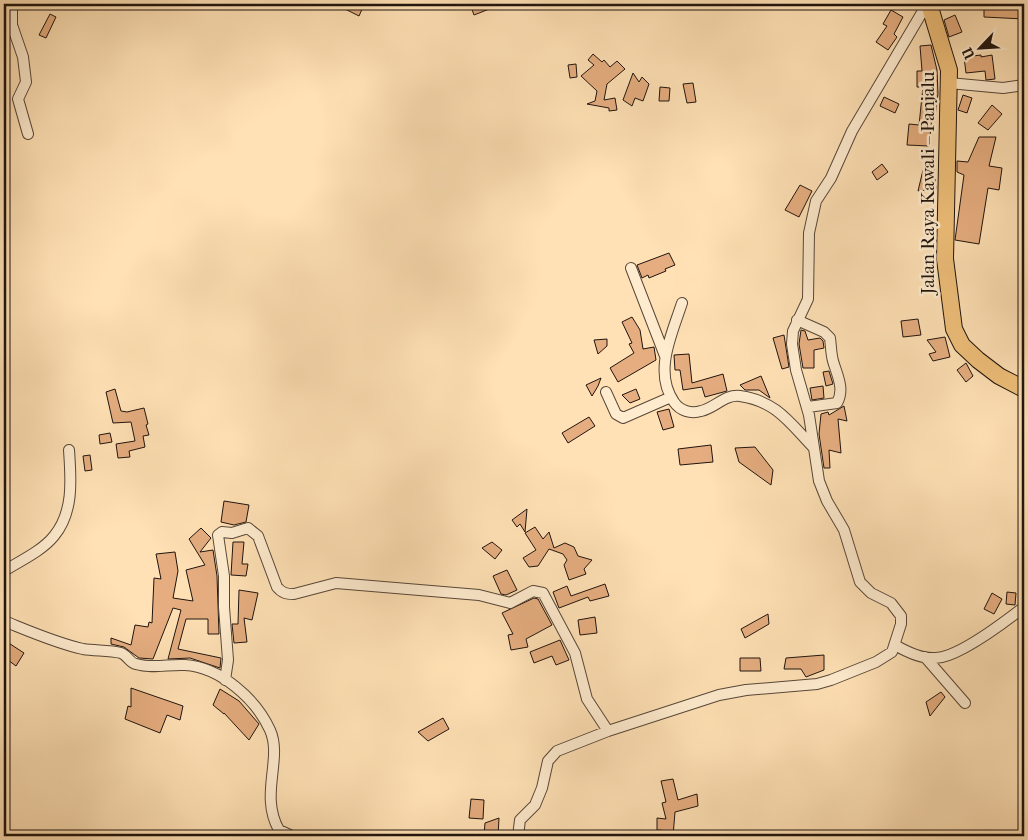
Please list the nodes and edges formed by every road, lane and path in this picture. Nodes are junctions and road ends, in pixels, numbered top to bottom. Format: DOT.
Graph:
graph roads {
  1 [pos="12,4"];
  2 [pos="928,4"];
  3 [pos="949,83"];
  4 [pos="1024,85"];
  5 [pos="28,134"];
  6 [pos="631,268"];
  7 [pos="682,303"];
  8 [pos="797,320"];
  9 [pos="665,357"];
  10 [pos="1024,389"];
  11 [pos="606,392"];
  12 [pos="671,397"];
  13 [pos="808,407"];
  14 [pos="813,448"];
  15 [pos="69,450"];
  16 [pos="4,571"];
  17 [pos="1024,607"];
  18 [pos="4,621"];
  19 [pos="895,646"];
  20 [pos="926,657"];
  21 [pos="225,680"];
  22 [pos="965,703"];
  23 [pos="608,731"];
  24 [pos="292,836"];
  25 [pos="518,836"];
  1 -- 5 [label="street"];
  2 -- 3 [label="main road, Jalan Raya Kawali – Panjalu"];
  2 -- 8 [label="street"];
  3 -- 4 [label="street"];
  3 -- 10 [label="main road, Jalan Raya Kawali – Panjalu"];
  6 -- 9 [label="street"];
  7 -- 9 [label="street"];
  8 -- 13 [label="street"];
  8 -- 13 [label="street"];
  9 -- 12 [label="street"];
  11 -- 12 [label="street"];
  12 -- 14 [label="street"];
  13 -- 14 [label="street"];
  14 -- 19 [label="street"];
  15 -- 16 [label="street"];
  17 -- 20 [label="street"];
  18 -- 21 [label="street"];
  19 -- 20 [label="street"];
  19 -- 23 [label="street"];
  20 -- 22 [label="street"];
  21 -- 23 [label="street"];
  21 -- 24 [label="street"];
  23 -- 25 [label="street"];
}
